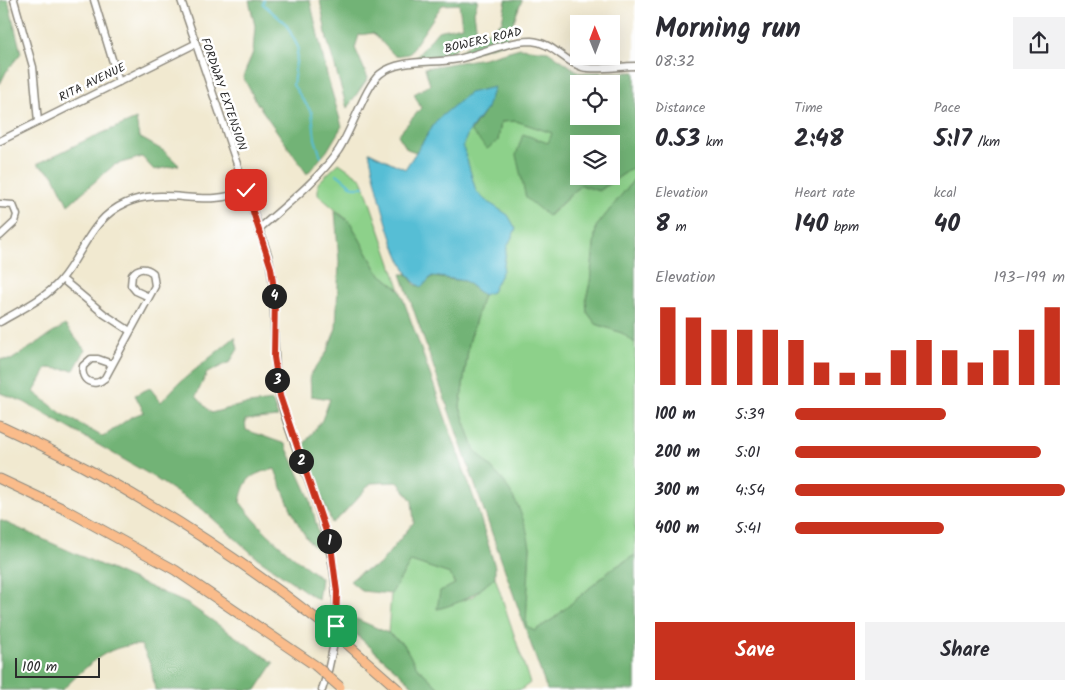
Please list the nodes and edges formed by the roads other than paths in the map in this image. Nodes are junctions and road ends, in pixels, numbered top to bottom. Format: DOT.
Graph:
graph roads {
  1 [pos="14,0"];
  2 [pos="94,0"];
  3 [pos="181,0"];
  4 [pos="195,44"];
  5 [pos="635,66"];
  6 [pos="119,82"];
  7 [pos="38,122"];
  8 [pos="0,141"];
  9 [pos="246,190"];
  10 [pos="0,204"];
  11 [pos="260,228"];
  12 [pos="0,234"];
  13 [pos="62,279"];
  14 [pos="148,297"];
  15 [pos="0,322"];
  16 [pos="130,331"];
  17 [pos="112,364"];
  18 [pos="0,426"];
  19 [pos="0,479"];
  20 [pos="342,688"];
  21 [pos="322,690"];
  22 [pos="399,690"];
  1 -- 7 [label="street"];
  2 -- 6 [label="street"];
  3 -- 4 [label="street, FORDWAY EXTENSION"];
  4 -- 6 [label="street, RITA AVENUE"];
  4 -- 9 [label="street, FORDWAY EXTENSION"];
  5 -- 11 [label="street, BOWERS ROAD"];
  6 -- 7 [label="street, RITA AVENUE"];
  7 -- 8 [label="street, RITA AVENUE"];
  9 -- 11 [label="street, FORDWAY EXTENSION"];
  9 -- 13 [label="street"];
  10 -- 12 [label="street"];
  11 -- 21 [label="street, FORDWAY EXTENSION"];
  13 -- 15 [label="street"];
  13 -- 16 [label="street"];
  14 -- 14 [label="street"];
  14 -- 16 [label="street"];
  16 -- 17 [label="street"];
  17 -- 17 [label="street"];
  18 -- 22 [label="highway, bridge"];
  19 -- 20 [label="highway, bridge"];
}
